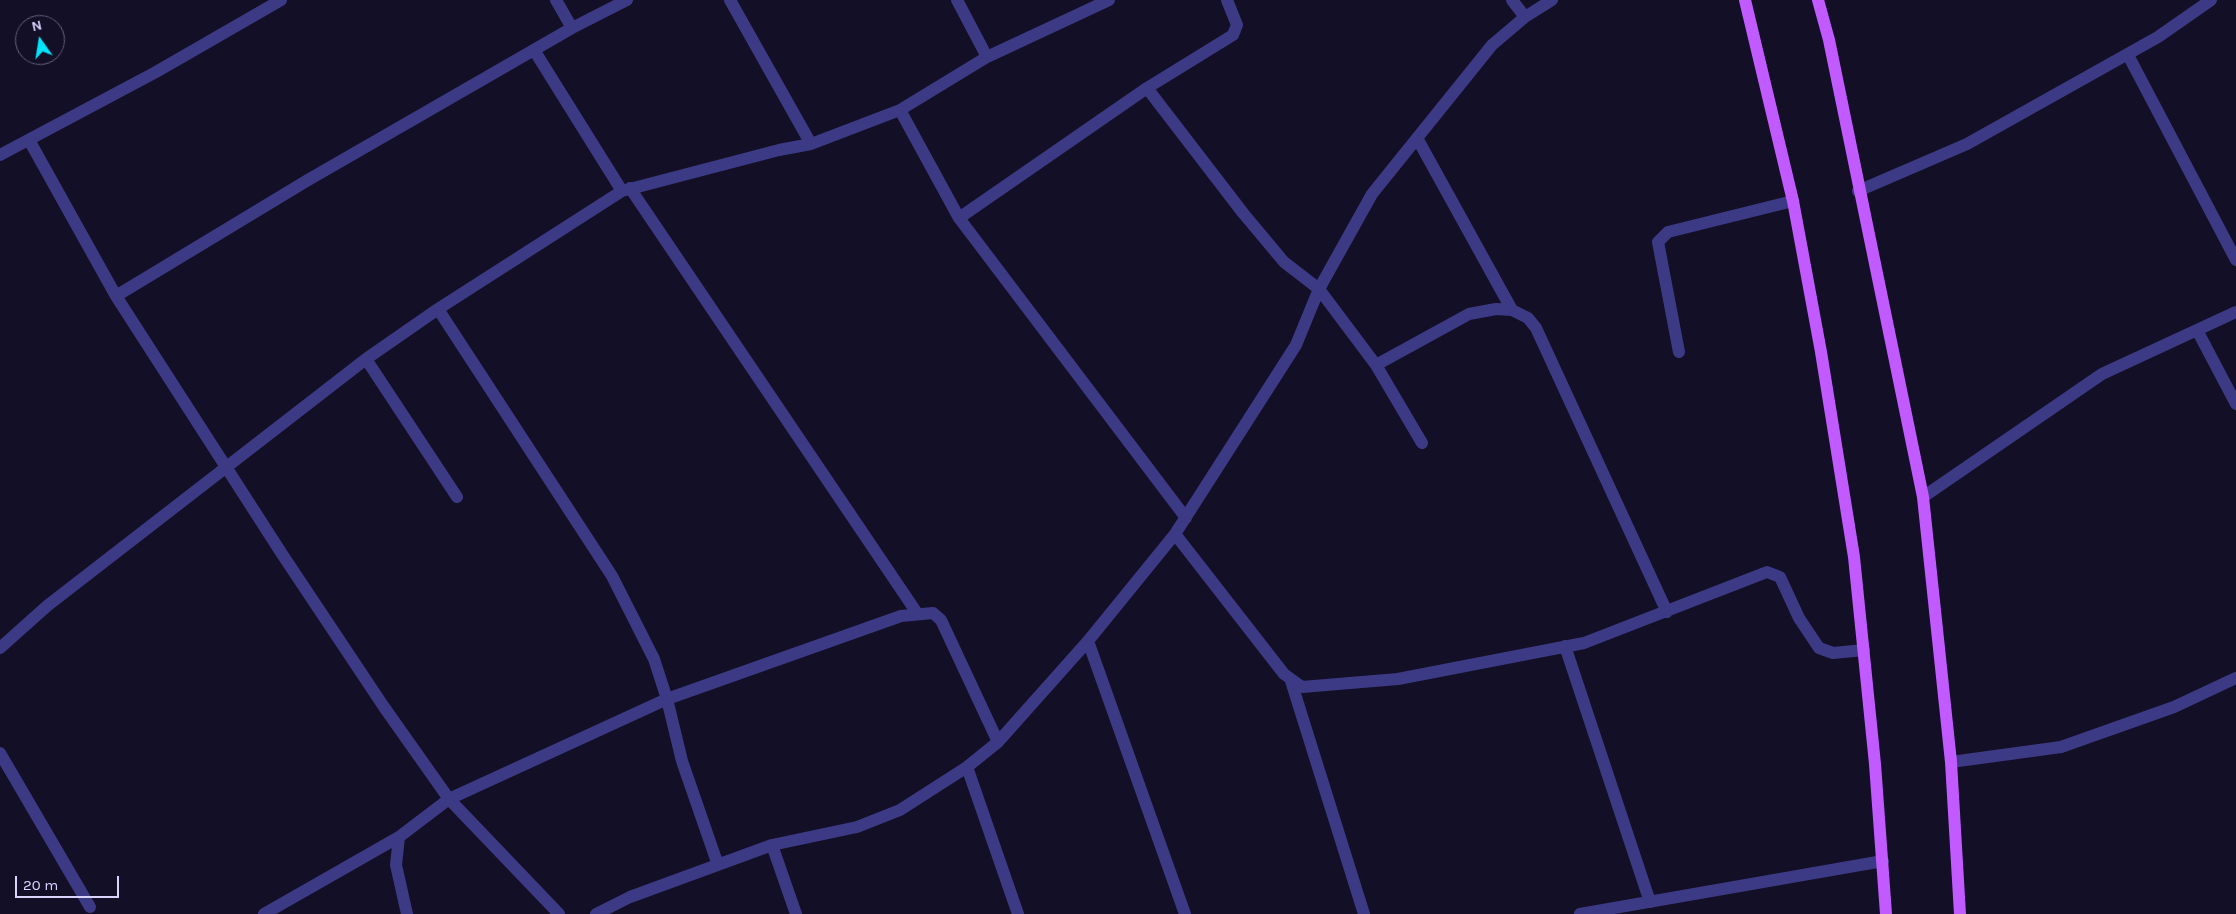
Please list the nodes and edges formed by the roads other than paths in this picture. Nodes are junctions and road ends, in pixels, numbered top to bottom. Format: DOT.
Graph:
graph roads {
  1 [pos="281,0"];
  2 [pos="556,0"];
  3 [pos="627,0"];
  4 [pos="730,0"];
  5 [pos="957,0"];
  6 [pos="1109,0"];
  7 [pos="1226,0"];
  8 [pos="1512,0"];
  9 [pos="1552,0"];
  10 [pos="1745,0"];
  11 [pos="1818,0"];
  12 [pos="2211,0"];
  13 [pos="1525,17"];
  14 [pos="572,28"];
  15 [pos="534,50"];
  16 [pos="2128,55"];
  17 [pos="987,57"];
  18 [pos="1147,88"];
  19 [pos="900,110"];
  20 [pos="1417,138"];
  21 [pos="29,140"];
  22 [pos="811,144"];
  23 [pos="0,155"];
  24 [pos="626,190"];
  25 [pos="1858,191"];
  26 [pos="1793,201"];
  27 [pos="959,218"];
  28 [pos="2236,260"];
  29 [pos="1319,289"];
  30 [pos="116,296"];
  31 [pos="438,309"];
  32 [pos="1512,310"];
  33 [pos="2236,312"];
  34 [pos="2197,330"];
  35 [pos="1679,352"];
  36 [pos="366,359"];
  37 [pos="1376,365"];
  38 [pos="2236,404"];
  39 [pos="1422,444"];
  40 [pos="225,467"];
  41 [pos="457,497"];
  42 [pos="1922,497"];
  43 [pos="1186,518"];
  44 [pos="1175,534"];
  45 [pos="1667,612"];
  46 [pos="916,613"];
  47 [pos="1088,641"];
  48 [pos="1565,646"];
  49 [pos="0,648"];
  50 [pos="1864,650"];
  51 [pos="2236,678"];
  52 [pos="1291,681"];
  53 [pos="667,699"];
  54 [pos="998,742"];
  55 [pos="0,752"];
  56 [pos="1951,762"];
  57 [pos="967,767"];
  58 [pos="450,799"];
  59 [pos="399,837"];
  60 [pos="772,845"];
  61 [pos="1883,861"];
  62 [pos="718,865"];
  63 [pos="1650,902"];
  64 [pos="90,906"];
  65 [pos="264,914"];
  66 [pos="407,914"];
  67 [pos="559,914"];
  68 [pos="596,914"];
  69 [pos="796,914"];
  70 [pos="1018,914"];
  71 [pos="1185,914"];
  72 [pos="1364,914"];
  73 [pos="1580,914"];
  74 [pos="1886,914"];
  75 [pos="1960,914"];
  1 -- 21 [label="street"];
  2 -- 14 [label="street"];
  3 -- 14 [label="street"];
  4 -- 22 [label="street"];
  5 -- 17 [label="street"];
  6 -- 17 [label="street"];
  7 -- 18 [label="street"];
  8 -- 13 [label="street"];
  9 -- 13 [label="street"];
  10 -- 26 [label="main road"];
  11 -- 25 [label="main road"];
  12 -- 16 [label="street"];
  13 -- 20 [label="street"];
  14 -- 15 [label="street"];
  15 -- 24 [label="street"];
  15 -- 30 [label="street"];
  16 -- 25 [label="street"];
  16 -- 28 [label="street"];
  17 -- 19 [label="street"];
  18 -- 27 [label="street"];
  18 -- 29 [label="street"];
  19 -- 22 [label="street"];
  19 -- 27 [label="street"];
  20 -- 29 [label="street"];
  20 -- 32 [label="street"];
  21 -- 23 [label="street"];
  21 -- 30 [label="street"];
  22 -- 24 [label="street"];
  24 -- 31 [label="street"];
  24 -- 46 [label="street"];
  25 -- 42 [label="main road"];
  26 -- 35 [label="street"];
  26 -- 50 [label="main road"];
  27 -- 43 [label="street"];
  29 -- 37 [label="street"];
  29 -- 43 [label="street"];
  30 -- 40 [label="street"];
  31 -- 36 [label="street"];
  31 -- 53 [label="street"];
  32 -- 37 [label="street"];
  32 -- 45 [label="street"];
  33 -- 34 [label="street"];
  34 -- 38 [label="street"];
  34 -- 42 [label="street"];
  36 -- 40 [label="street"];
  36 -- 41 [label="street"];
  37 -- 39 [label="street"];
  40 -- 49 [label="street"];
  40 -- 58 [label="street"];
  42 -- 56 [label="main road"];
  43 -- 44 [label="street"];
  44 -- 47 [label="street"];
  44 -- 52 [label="street"];
  45 -- 48 [label="street"];
  45 -- 50 [label="street"];
  46 -- 53 [label="street"];
  46 -- 54 [label="street"];
  47 -- 54 [label="street"];
  47 -- 71 [label="street"];
  48 -- 52 [label="street"];
  48 -- 63 [label="street"];
  50 -- 61 [label="main road"];
  51 -- 56 [label="street"];
  52 -- 72 [label="street"];
  53 -- 58 [label="street"];
  53 -- 62 [label="street"];
  54 -- 57 [label="street"];
  55 -- 64 [label="street"];
  56 -- 75 [label="main road"];
  57 -- 60 [label="street"];
  57 -- 70 [label="street"];
  58 -- 59 [label="street"];
  58 -- 67 [label="street"];
  59 -- 65 [label="street"];
  59 -- 66 [label="street"];
  60 -- 62 [label="street"];
  60 -- 69 [label="street"];
  61 -- 63 [label="street"];
  61 -- 74 [label="main road"];
  62 -- 68 [label="street"];
  63 -- 73 [label="street"];
}
